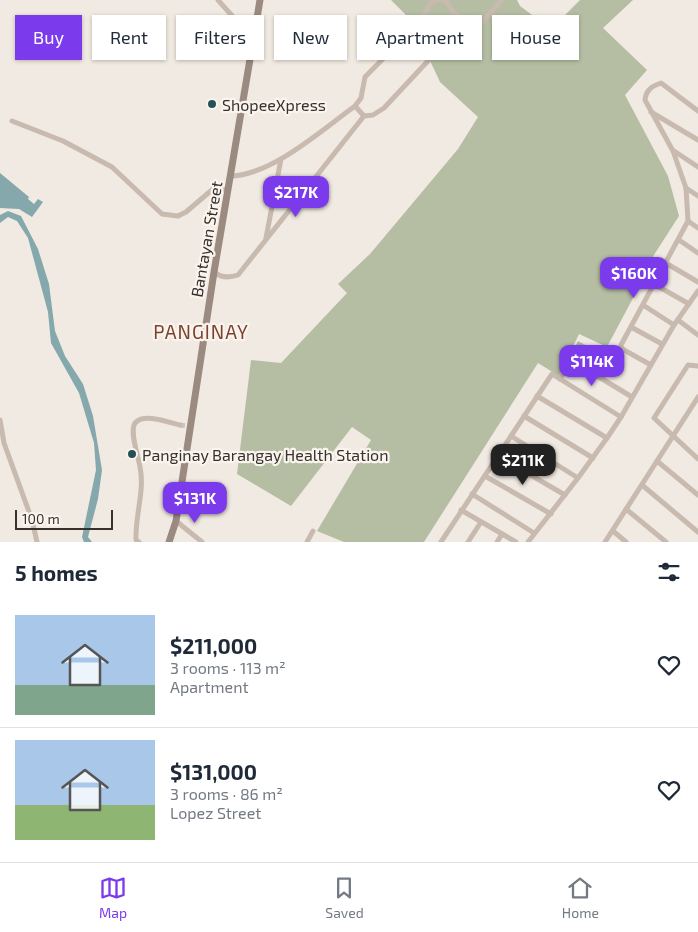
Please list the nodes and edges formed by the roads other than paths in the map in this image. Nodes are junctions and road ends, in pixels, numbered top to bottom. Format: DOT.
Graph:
graph roads {
  1 [pos="218,0"];
  2 [pos="260,0"];
  3 [pos="501,0"];
  4 [pos="231,15"];
  5 [pos="258,15"];
  6 [pos="424,15"];
  7 [pos="457,15"];
  8 [pos="482,22"];
  9 [pos="250,60"];
  10 [pos="382,60"];
  11 [pos="429,60"];
  12 [pos="354,106"];
  13 [pos="698,110"];
  14 [pos="651,111"];
  15 [pos="364,116"];
  16 [pos="12,121"];
  17 [pos="698,140"];
  18 [pos="673,151"];
  19 [pos="281,159"];
  20 [pos="698,167"];
  21 [pos="231,176"];
  22 [pos="686,188"];
  23 [pos="228,190"];
  24 [pos="698,196"];
  25 [pos="688,221"];
  26 [pos="698,228"];
  27 [pos="266,240"];
  28 [pos="679,240"];
  29 [pos="698,253"];
  30 [pos="664,262"];
  31 [pos="214,272"];
  32 [pos="698,282"];
  33 [pos="654,284"];
  34 [pos="698,291"];
  35 [pos="691,302"];
  36 [pos="698,304"];
  37 [pos="643,305"];
  38 [pos="676,322"];
  39 [pos="631,326"];
  40 [pos="698,336"];
  41 [pos="662,344"];
  42 [pos="650,365"];
  43 [pos="698,366"];
  44 [pos="560,379"];
  45 [pos="537,396"];
  46 [pos="632,397"];
  47 [pos="698,397"];
  48 [pos="524,416"];
  49 [pos="621,417"];
  50 [pos="0,420"];
  51 [pos="180,425"];
  52 [pos="511,436"];
  53 [pos="674,436"];
  54 [pos="607,438"];
  55 [pos="498,456"];
  56 [pos="593,458"];
  57 [pos="698,459"];
  58 [pos="657,461"];
  59 [pos="485,476"];
  60 [pos="578,478"];
  61 [pos="642,486"];
  62 [pos="472,494"];
  63 [pos="565,495"];
  64 [pos="698,495"];
  65 [pos="626,509"];
  66 [pos="462,510"];
  67 [pos="550,514"];
  68 [pos="176,520"];
  69 [pos="482,522"];
  70 [pos="613,530"];
  71 [pos="313,531"];
  72 [pos="698,532"];
  73 [pos="534,533"];
  74 [pos="502,534"];
  75 [pos="37,542"];
  76 [pos="139,542"];
  77 [pos="169,542"];
  78 [pos="202,542"];
  79 [pos="307,542"];
  80 [pos="441,542"];
  81 [pos="468,542"];
  82 [pos="497,542"];
  83 [pos="516,542"];
  84 [pos="528,542"];
  85 [pos="605,542"];
  86 [pos="626,542"];
  87 [pos="666,542"];
  1 -- 4 [label="street"];
  2 -- 5 [label="main road, Bantayan Street"];
  3 -- 8 [label="street"];
  6 -- 7 [label="street"];
  9 -- 21 [label="main road, Bantayan Street"];
  10 -- 12 [label="street"];
  11 -- 15 [label="street"];
  12 -- 15 [label="street"];
  12 -- 19 [label="street"];
  13 -- 14 [label="street"];
  14 -- 17 [label="street"];
  14 -- 18 [label="street"];
  15 -- 27 [label="street"];
  16 -- 23 [label="street"];
  18 -- 20 [label="street"];
  18 -- 22 [label="street"];
  19 -- 21 [label="street"];
  19 -- 27 [label="street"];
  21 -- 23 [label="main road, Bantayan Street"];
  22 -- 24 [label="street"];
  22 -- 25 [label="street"];
  23 -- 31 [label="main road, Bantayan Street"];
  25 -- 26 [label="street"];
  25 -- 28 [label="street"];
  27 -- 31 [label="street"];
  28 -- 29 [label="street"];
  28 -- 30 [label="street"];
  30 -- 32 [label="street"];
  30 -- 33 [label="street"];
  31 -- 68 [label="main road, Bantayan Street"];
  33 -- 35 [label="street"];
  33 -- 37 [label="street"];
  34 -- 35 [label="street"];
  35 -- 36 [label="street"];
  35 -- 38 [label="street"];
  37 -- 38 [label="street"];
  37 -- 39 [label="street"];
  38 -- 40 [label="street"];
  38 -- 41 [label="street"];
  39 -- 41 [label="street"];
  39 -- 42 [label="street"];
  41 -- 42 [label="street"];
  42 -- 46 [label="street"];
  43 -- 53 [label="street"];
  44 -- 45 [label="street"];
  44 -- 46 [label="street"];
  44 -- 49 [label="street"];
  45 -- 48 [label="street"];
  45 -- 54 [label="street"];
  46 -- 49 [label="street"];
  47 -- 53 [label="street"];
  48 -- 52 [label="street"];
  48 -- 56 [label="street"];
  49 -- 54 [label="street"];
  50 -- 75 [label="street"];
  51 -- 76 [label="street"];
  52 -- 55 [label="street"];
  52 -- 60 [label="street"];
  53 -- 57 [label="street"];
  53 -- 58 [label="street"];
  54 -- 56 [label="street"];
  55 -- 59 [label="street"];
  55 -- 63 [label="street"];
  56 -- 60 [label="street"];
  58 -- 61 [label="street"];
  58 -- 64 [label="street"];
  59 -- 62 [label="street"];
  59 -- 67 [label="street"];
  60 -- 63 [label="street"];
  61 -- 65 [label="street"];
  61 -- 72 [label="street"];
  62 -- 66 [label="street"];
  62 -- 73 [label="street"];
  63 -- 67 [label="street"];
  65 -- 70 [label="street"];
  65 -- 87 [label="street"];
  66 -- 69 [label="street"];
  66 -- 80 [label="street"];
  67 -- 73 [label="street"];
  68 -- 77 [label="main road, Bantayan Street"];
  68 -- 78 [label="street"];
  69 -- 74 [label="street"];
  69 -- 81 [label="street"];
  70 -- 85 [label="street"];
  70 -- 86 [label="street"];
  71 -- 79 [label="street"];
  73 -- 84 [label="street"];
  74 -- 82 [label="street"];
  74 -- 83 [label="street"];
}
